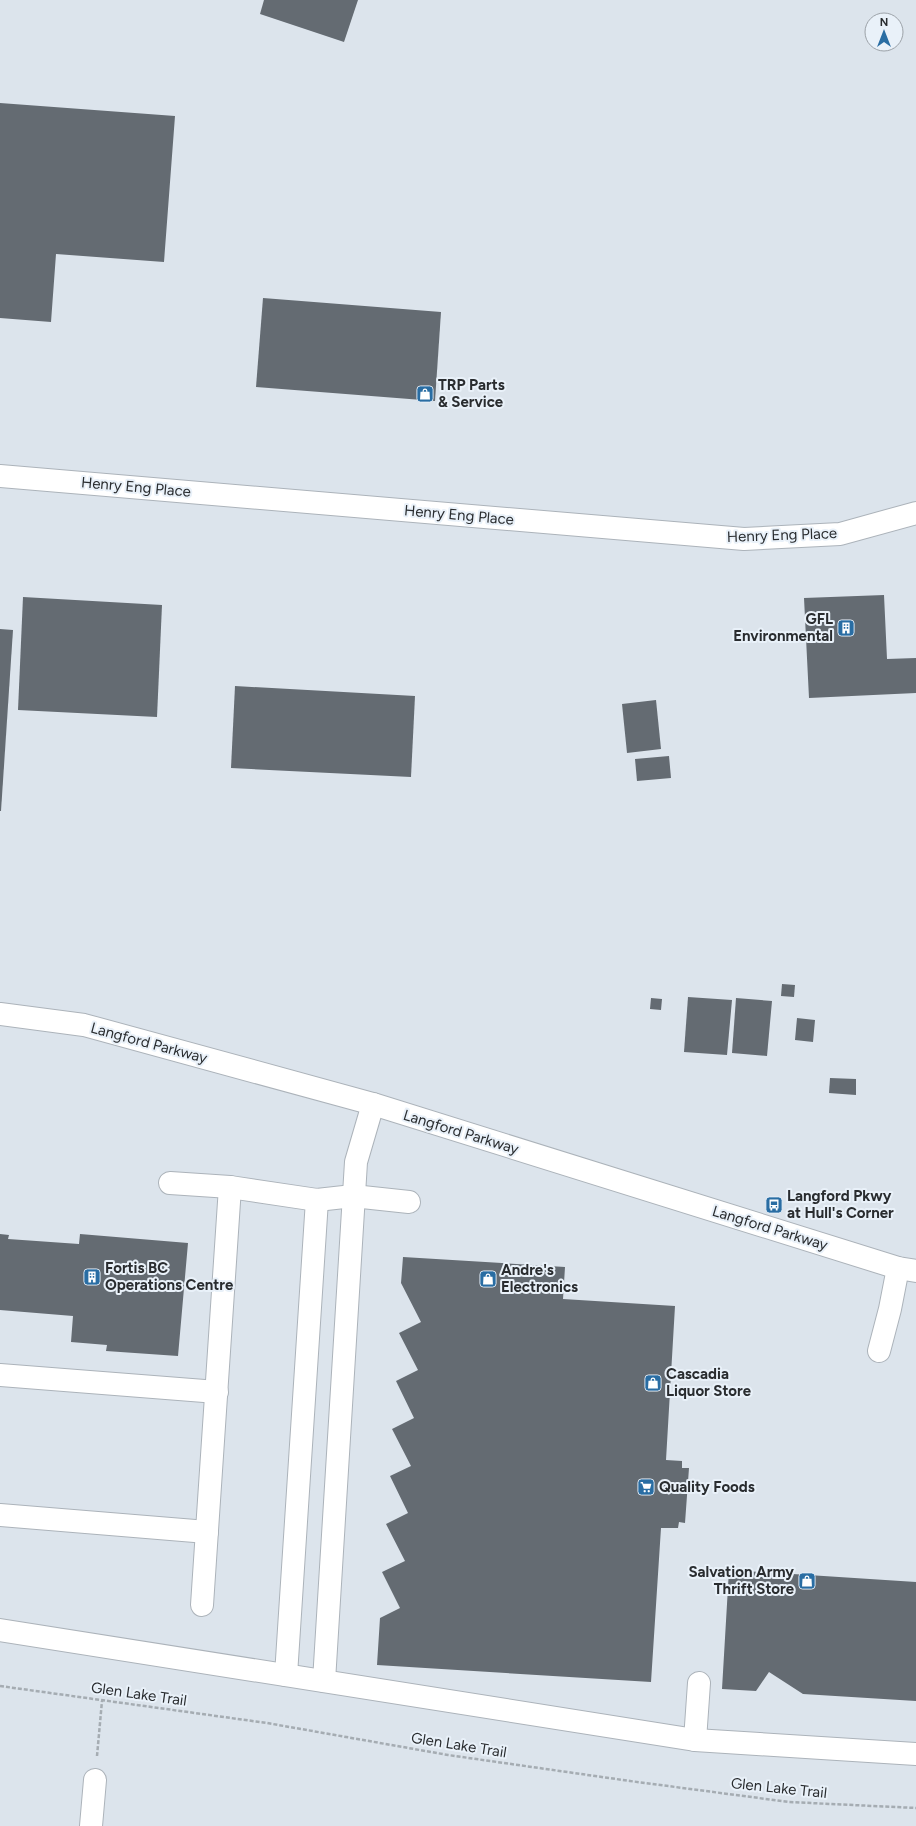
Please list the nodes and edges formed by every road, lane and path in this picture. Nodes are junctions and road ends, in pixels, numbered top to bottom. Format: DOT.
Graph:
graph roads {
  1 [pos="0,476"];
  2 [pos="916,513"];
  3 [pos="0,1014"];
  4 [pos="373,1104"];
  5 [pos="170,1183"];
  6 [pos="230,1187"];
  7 [pos="353,1196"];
  8 [pos="317,1200"];
  9 [pos="409,1202"];
  10 [pos="907,1270"];
  11 [pos="878,1351"];
  12 [pos="0,1375"];
  13 [pos="217,1392"];
  14 [pos="0,1515"];
  15 [pos="207,1532"];
  16 [pos="202,1605"];
  17 [pos="0,1630"];
  18 [pos="286,1675"];
  19 [pos="324,1681"];
  20 [pos="699,1683"];
  21 [pos="0,1686"];
  22 [pos="102,1701"];
  23 [pos="695,1740"];
  24 [pos="916,1754"];
  25 [pos="95,1780"];
  26 [pos="916,1808"];
  27 [pos="91,1826"];
  1 -- 2 [label="street, Henry Eng Place"];
  3 -- 4 [label="street, Langford Parkway"];
  4 -- 7 [label="street"];
  4 -- 10 [label="street, Langford Parkway"];
  5 -- 6 [label="street"];
  6 -- 8 [label="street"];
  6 -- 13 [label="street"];
  7 -- 8 [label="street"];
  7 -- 9 [label="street"];
  7 -- 19 [label="street"];
  8 -- 18 [label="street"];
  10 -- 11 [label="street"];
  12 -- 13 [label="street"];
  13 -- 15 [label="street"];
  14 -- 15 [label="street"];
  15 -- 16 [label="street"];
  17 -- 18 [label="street"];
  18 -- 19 [label="street"];
  19 -- 23 [label="street"];
  20 -- 23 [label="street"];
  21 -- 22 [label="path, Glen Lake Trail"];
  22 -- 25 [label="path"];
  22 -- 26 [label="path, Glen Lake Trail"];
  23 -- 24 [label="street"];
  25 -- 27 [label="street"];
}
